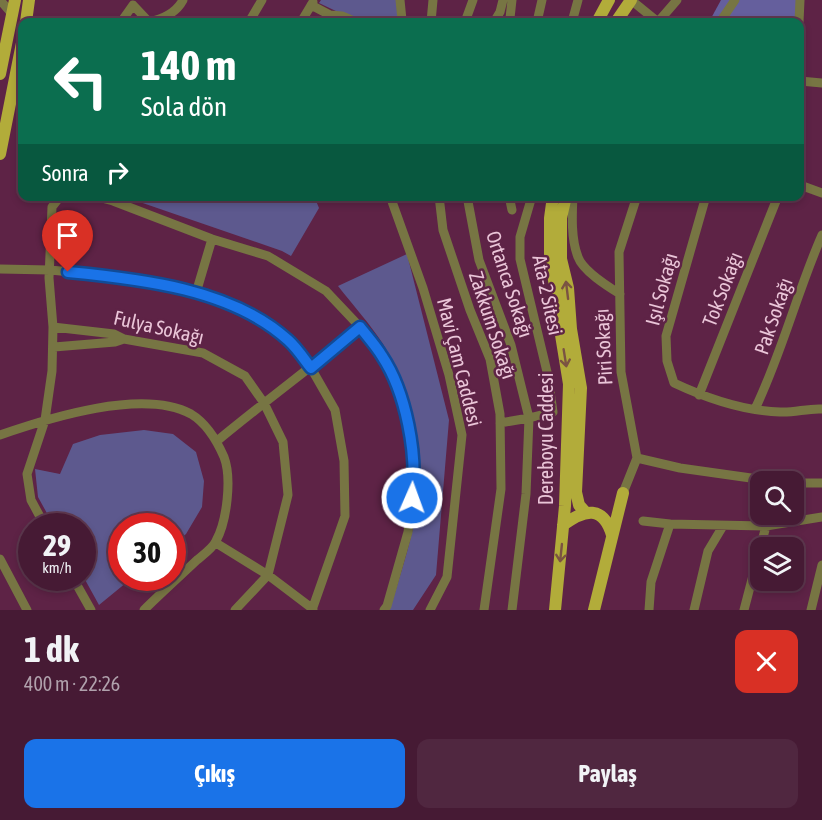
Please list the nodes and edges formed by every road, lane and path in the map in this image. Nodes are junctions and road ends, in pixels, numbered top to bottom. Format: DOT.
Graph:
graph roads {
  1 [pos="0,0"];
  2 [pos="15,0"];
  3 [pos="29,0"];
  4 [pos="183,0"];
  5 [pos="262,0"];
  6 [pos="400,0"];
  7 [pos="433,0"];
  8 [pos="473,0"];
  9 [pos="503,0"];
  10 [pos="513,0"];
  11 [pos="542,0"];
  12 [pos="578,0"];
  13 [pos="609,0"];
  14 [pos="631,0"];
  15 [pos="677,0"];
  16 [pos="735,0"];
  17 [pos="800,0"];
  18 [pos="132,3"];
  19 [pos="313,3"];
  20 [pos="13,15"];
  21 [pos="330,15"];
  22 [pos="27,18"];
  23 [pos="123,18"];
  24 [pos="145,18"];
  25 [pos="164,18"];
  26 [pos="251,18"];
  27 [pos="304,18"];
  28 [pos="333,18"];
  29 [pos="347,18"];
  30 [pos="402,18"];
  31 [pos="431,18"];
  32 [pos="466,18"];
  33 [pos="496,18"];
  34 [pos="508,18"];
  35 [pos="538,18"];
  36 [pos="573,18"];
  37 [pos="599,18"];
  38 [pos="619,18"];
  39 [pos="653,18"];
  40 [pos="661,18"];
  41 [pos="723,18"];
  42 [pos="799,18"];
  43 [pos="18,21"];
  44 [pos="18,63"];
  45 [pos="0,74"];
  46 [pos="804,81"];
  47 [pos="822,83"];
  48 [pos="0,154"];
  49 [pos="804,186"];
  50 [pos="822,193"];
  51 [pos="57,201"];
  52 [pos="113,201"];
  53 [pos="392,201"];
  54 [pos="440,201"];
  55 [pos="467,201"];
  56 [pos="509,201"];
  57 [pos="531,201"];
  58 [pos="553,201"];
  59 [pos="565,201"];
  60 [pos="573,201"];
  61 [pos="635,201"];
  62 [pos="705,201"];
  63 [pos="776,201"];
  64 [pos="512,210"];
  65 [pos="822,235"];
  66 [pos="212,239"];
  67 [pos="0,269"];
  68 [pos="50,270"];
  69 [pos="196,293"];
  70 [pos="620,294"];
  71 [pos="53,327"];
  72 [pos="360,327"];
  73 [pos="124,339"];
  74 [pos="54,347"];
  75 [pos="311,368"];
  76 [pos="699,395"];
  77 [pos="264,402"];
  78 [pos="755,409"];
  79 [pos="822,409"];
  80 [pos="529,418"];
  81 [pos="45,420"];
  82 [pos="500,423"];
  83 [pos="0,435"];
  84 [pos="217,441"];
  85 [pos="637,458"];
  86 [pos="750,478"];
  87 [pos="804,483"];
  88 [pos="822,483"];
  89 [pos="623,494"];
  90 [pos="38,513"];
  91 [pos="586,513"];
  92 [pos="601,515"];
  93 [pos="822,517"];
  94 [pos="644,521"];
  95 [pos="670,524"];
  96 [pos="563,525"];
  97 [pos="723,526"];
  98 [pos="766,526"];
  99 [pos="612,537"];
  100 [pos="216,543"];
  101 [pos="0,559"];
  102 [pos="822,565"];
  103 [pos="268,575"];
  104 [pos="81,591"];
  105 [pos="313,609"];
  106 [pos="27,610"];
  107 [pos="91,610"];
  108 [pos="144,610"];
  109 [pos="235,610"];
  110 [pos="384,610"];
  111 [pos="430,610"];
  112 [pos="484,610"];
  113 [pos="512,610"];
  114 [pos="555,610"];
  115 [pos="594,610"];
  116 [pos="649,610"];
  117 [pos="694,610"];
  118 [pos="744,610"];
  119 [pos="811,610"];
  1 -- 20 [label="street"];
  2 -- 20 [label="main road"];
  3 -- 22 [label="main road"];
  4 -- 25 [label="street"];
  5 -- 26 [label="street"];
  6 -- 30 [label="street"];
  7 -- 31 [label="street"];
  8 -- 32 [label="street"];
  9 -- 33 [label="street"];
  10 -- 34 [label="street"];
  11 -- 35 [label="street"];
  12 -- 36 [label="street"];
  13 -- 37 [label="main road"];
  14 -- 38 [label="main road"];
  14 -- 39 [label="street"];
  15 -- 40 [label="street"];
  16 -- 41 [label="street"];
  17 -- 42 [label="street"];
  18 -- 23 [label="street"];
  18 -- 24 [label="street"];
  19 -- 21 [label="street"];
  19 -- 27 [label="street"];
  20 -- 43 [label="main road"];
  20 -- 45 [label="main road"];
  21 -- 28 [label="street"];
  21 -- 29 [label="street"];
  44 -- 48 [label="main road"];
  46 -- 47 [label="street"];
  49 -- 50 [label="street"];
  51 -- 68 [label="street"];
  52 -- 66 [label="street"];
  53 -- 111 [label="street, Mavi Çam Caddesi"];
  54 -- 82 [label="street, Zakkum Sokağı"];
  55 -- 80 [label="street, Ortanca Sokağı"];
  56 -- 64 [label="street"];
  57 -- 80 [label="street, Ata-2 Sitesi"];
  58 -- 96 [label="main road, Dereboyu Caddesi, one-way"];
  91 -- 59 [label="main road, Dereboyu Caddesi, one-way"];
  60 -- 70 [label="street"];
  61 -- 70 [label="street, Piri Sokağı"];
  62 -- 76 [label="street, Işıl Sokağı"];
  63 -- 76 [label="street, Tok Sokağı"];
  65 -- 78 [label="street, Pak Sokağı"];
  66 -- 69 [label="street"];
  66 -- 72 [label="street"];
  67 -- 68 [label="street"];
  68 -- 69 [label="street"];
  68 -- 71 [label="street"];
  69 -- 75 [label="street"];
  70 -- 85 [label="street, Piri Sokağı"];
  71 -- 73 [label="street, Fulya Sokağı"];
  71 -- 74 [label="street"];
  72 -- 75 [label="street"];
  72 -- 110 [label="street"];
  73 -- 74 [label="street"];
  73 -- 77 [label="street, Fulya Sokağı"];
  74 -- 81 [label="street"];
  75 -- 77 [label="street"];
  75 -- 105 [label="street"];
  76 -- 78 [label="street, Işıl Sokağı"];
  77 -- 84 [label="street"];
  77 -- 103 [label="street, Fulya Sokağı"];
  78 -- 79 [label="street, Işıl Sokağı"];
  80 -- 82 [label="street, Ata-2 Sitesi"];
  80 -- 113 [label="street"];
  81 -- 83 [label="street"];
  81 -- 84 [label="street"];
  81 -- 90 [label="street"];
  82 -- 112 [label="street, Zakkum Sokağı"];
  84 -- 100 [label="street"];
  85 -- 86 [label="street"];
  85 -- 89 [label="street"];
  87 -- 88 [label="street"];
  89 -- 92 [label="main road"];
  89 -- 99 [label="main road"];
  91 -- 92 [label="main road"];
  91 -- 96 [label="main road"];
  92 -- 99 [label="main road"];
  93 -- 98 [label="street"];
  94 -- 95 [label="street"];
  95 -- 97 [label="street"];
  95 -- 116 [label="street"];
  96 -- 114 [label="main road, Dereboyu Caddesi, one-way"];
  97 -- 98 [label="street"];
  97 -- 117 [label="street"];
  98 -- 118 [label="street"];
  99 -- 115 [label="main road"];
  100 -- 103 [label="street"];
  100 -- 108 [label="street"];
  101 -- 106 [label="street"];
  102 -- 119 [label="street"];
  103 -- 105 [label="street"];
  103 -- 109 [label="street, Fulya Sokağı"];
  104 -- 107 [label="street"];
}
